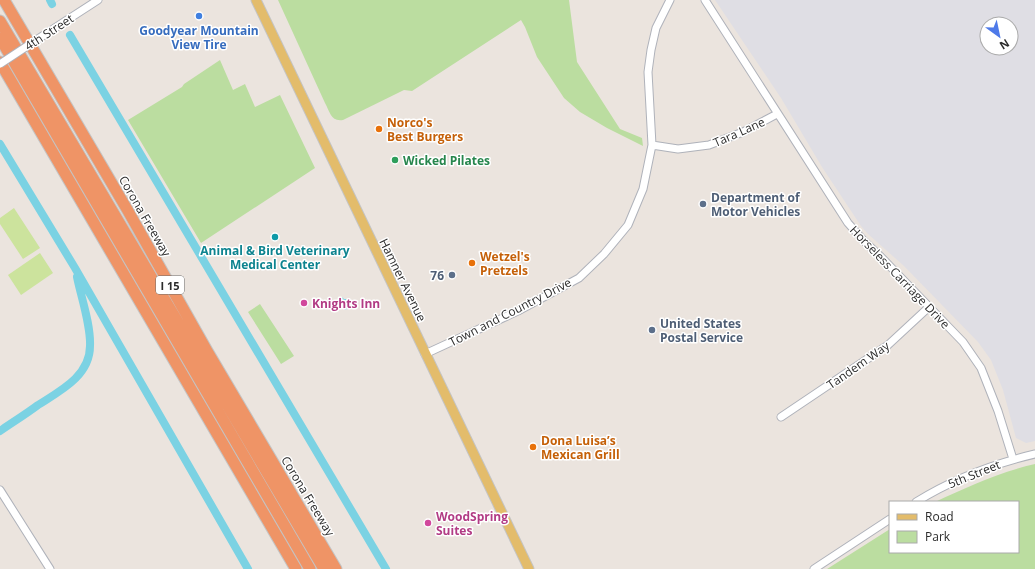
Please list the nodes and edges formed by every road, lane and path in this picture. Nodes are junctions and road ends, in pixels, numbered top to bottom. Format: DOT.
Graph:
graph roads {
  1 [pos="4,0"];
  2 [pos="98,0"];
  3 [pos="256,0"];
  4 [pos="670,0"];
  5 [pos="705,0"];
  6 [pos="0,21"];
  7 [pos="0,38"];
  8 [pos="0,63"];
  9 [pos="778,114"];
  10 [pos="652,145"];
  11 [pos="929,307"];
  12 [pos="207,351"];
  13 [pos="425,354"];
  14 [pos="179,367"];
  15 [pos="782,417"];
  16 [pos="231,422"];
  17 [pos="1035,454"];
  18 [pos="1013,459"];
  19 [pos="0,490"];
  20 [pos="918,501"];
  21 [pos="889,520"];
  22 [pos="50,569"];
  23 [pos="296,569"];
  24 [pos="310,569"];
  25 [pos="324,569"];
  26 [pos="336,569"];
  27 [pos="529,569"];
  28 [pos="814,569"];
  1 -- 12 [label="highway, Corona Freeway / I 15"];
  2 -- 8 [label="street, 4th Street, bridge"];
  3 -- 13 [label="main road, Hamner Avenue"];
  4 -- 10 [label="street, Town and Country Drive"];
  5 -- 9 [label="street, Horseless Carriage Drive"];
  6 -- 16 [label="highway"];
  7 -- 16 [label="highway"];
  8 -- 14 [label="highway, I 15"];
  9 -- 10 [label="street, Tara Lane"];
  9 -- 11 [label="street, Horseless Carriage Drive"];
  10 -- 13 [label="street, Town and Country Drive"];
  11 -- 15 [label="street, Tandem Way"];
  11 -- 18 [label="street, Horseless Carriage Drive"];
  12 -- 16 [label="highway, I 15"];
  12 -- 26 [label="highway, Corona Freeway / I 15"];
  13 -- 27 [label="main road, Hamner Avenue"];
  14 -- 16 [label="highway"];
  14 -- 23 [label="highway, I 15"];
  16 -- 24 [label="highway"];
  16 -- 25 [label="highway"];
  17 -- 18 [label="street, 5th Street"];
  18 -- 20 [label="street, 5th Street"];
  19 -- 22 [label="street"];
  21 -- 28 [label="street"];
}
